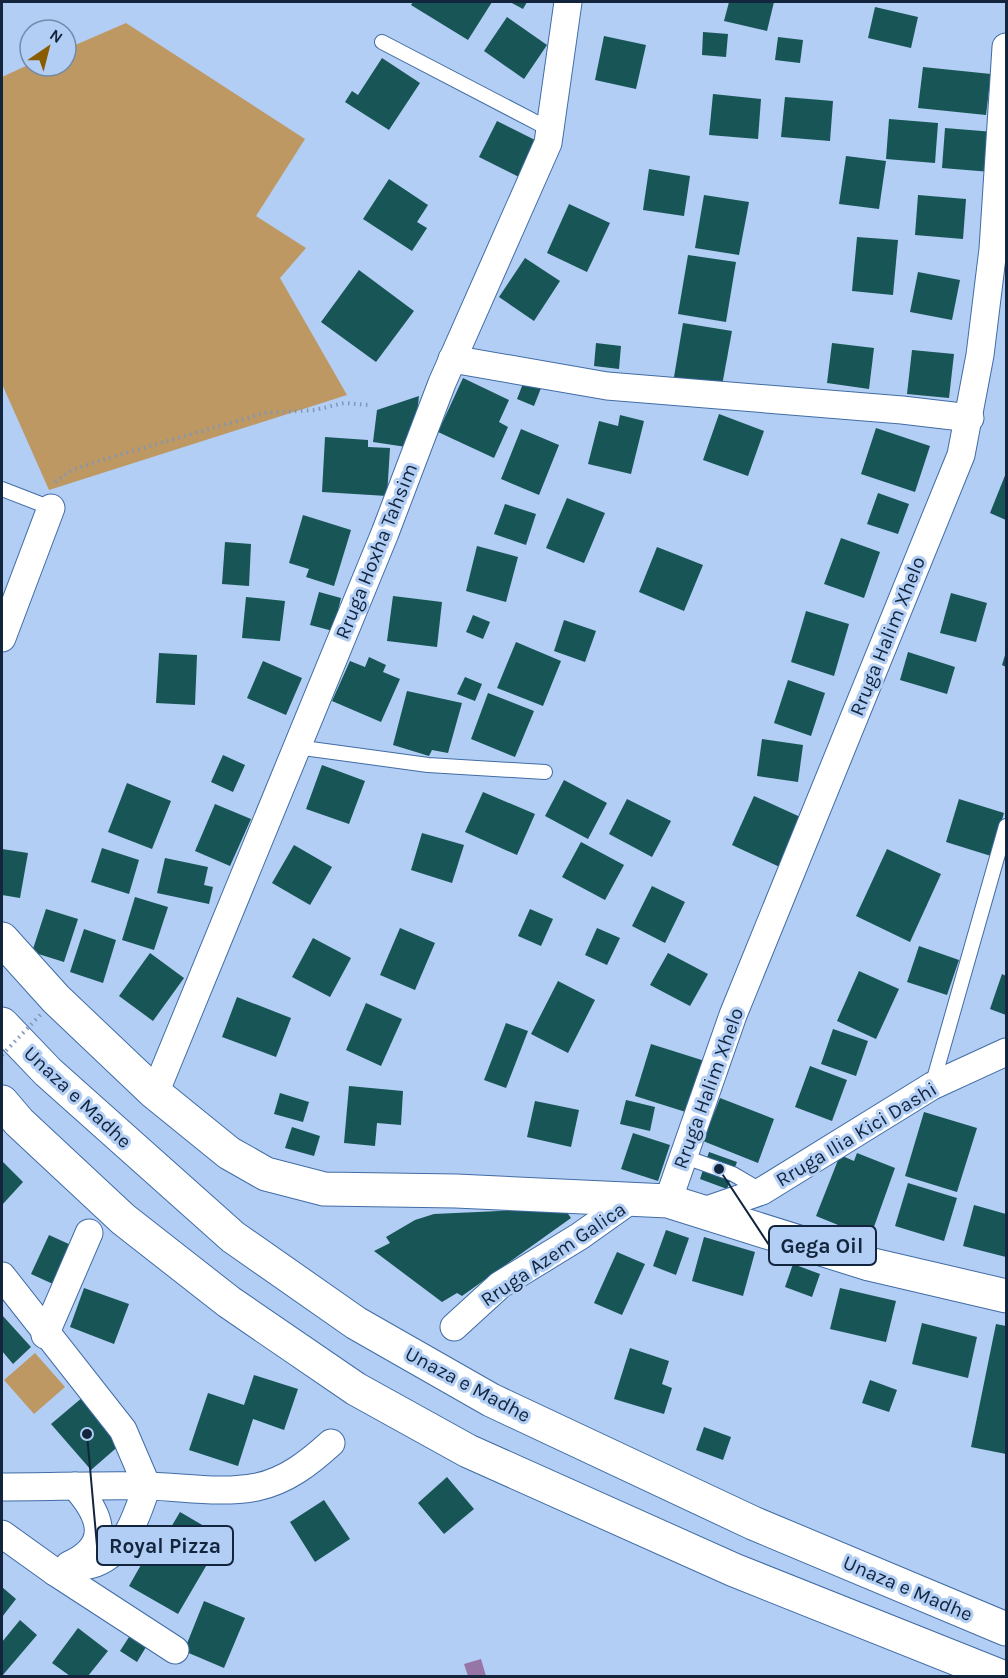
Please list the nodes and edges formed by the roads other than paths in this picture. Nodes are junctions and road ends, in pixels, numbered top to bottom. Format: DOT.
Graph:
graph roads {
  1 [pos="568,2"];
  2 [pos="382,42"];
  3 [pos="1006,57"];
  4 [pos="549,129"];
  5 [pos="1000,250"];
  6 [pos="452,359"];
  7 [pos="970,418"];
  8 [pos="2,489"];
  9 [pos="47,506"];
  10 [pos="2,638"];
  11 [pos="296,747"];
  12 [pos="545,772"];
  13 [pos="1006,826"];
  14 [pos="2,939"];
  15 [pos="2,1024"];
  16 [pos="1006,1052"];
  17 [pos="932,1086"];
  18 [pos="155,1093"];
  19 [pos="2,1102"];
  20 [pos="682,1156"];
  21 [pos="762,1191"];
  22 [pos="633,1199"];
  23 [pos="668,1201"];
  24 [pos="704,1211"];
  25 [pos="90,1233"];
  26 [pos="2,1276"];
  27 [pos="1006,1296"];
  28 [pos="454,1326"];
  29 [pos="45,1335"];
  30 [pos="331,1443"];
  31 [pos="75,1486"];
  32 [pos="147,1486"];
  33 [pos="2,1487"];
  34 [pos="3,1539"];
  35 [pos="55,1572"];
  36 [pos="1006,1629"];
  37 [pos="175,1650"];
  38 [pos="1000,1677"];
  1 -- 4 [label="street, Rruga Hoxha Tahsim"];
  2 -- 4 [label="lane"];
  3 -- 5 [label="street, Rruga Halim Xhelo"];
  4 -- 6 [label="street, Rruga Hoxha Tahsim"];
  5 -- 7 [label="street, Rruga Halim Xhelo"];
  6 -- 7 [label="street"];
  6 -- 11 [label="street, Rruga Hoxha Tahsim"];
  7 -- 20 [label="street, Rruga Halim Xhelo"];
  8 -- 9 [label="lane"];
  9 -- 10 [label="street"];
  11 -- 12 [label="lane"];
  11 -- 18 [label="street, Rruga Hoxha Tahsim"];
  13 -- 17 [label="lane"];
  14 -- 18 [label="main road"];
  15 -- 36 [label="main road, Unaza e Madhe"];
  16 -- 17 [label="street, Rruga Ilia Kici Dashi"];
  17 -- 21 [label="street, Rruga Ilia Kici Dashi"];
  18 -- 22 [label="main road"];
  19 -- 38 [label="main road"];
  20 -- 21 [label="lane"];
  20 -- 23 [label="street, Rruga Halim Xhelo"];
  21 -- 24 [label="street, Rruga Ilia Kici Dashi"];
  22 -- 23 [label="main road, Rruga Azem Galica"];
  22 -- 28 [label="street, Rruga Azem Galica"];
  23 -- 24 [label="main road, Rruga Azem Galica"];
  24 -- 27 [label="main road, Rruga Azem Galica"];
  25 -- 29 [label="street"];
  26 -- 29 [label="street"];
  29 -- 32 [label="street"];
  30 -- 32 [label="street"];
  31 -- 32 [label="street"];
  31 -- 33 [label="street"];
  31 -- 35 [label="street"];
  32 -- 35 [label="street"];
  34 -- 35 [label="street"];
  35 -- 37 [label="street"];
}
